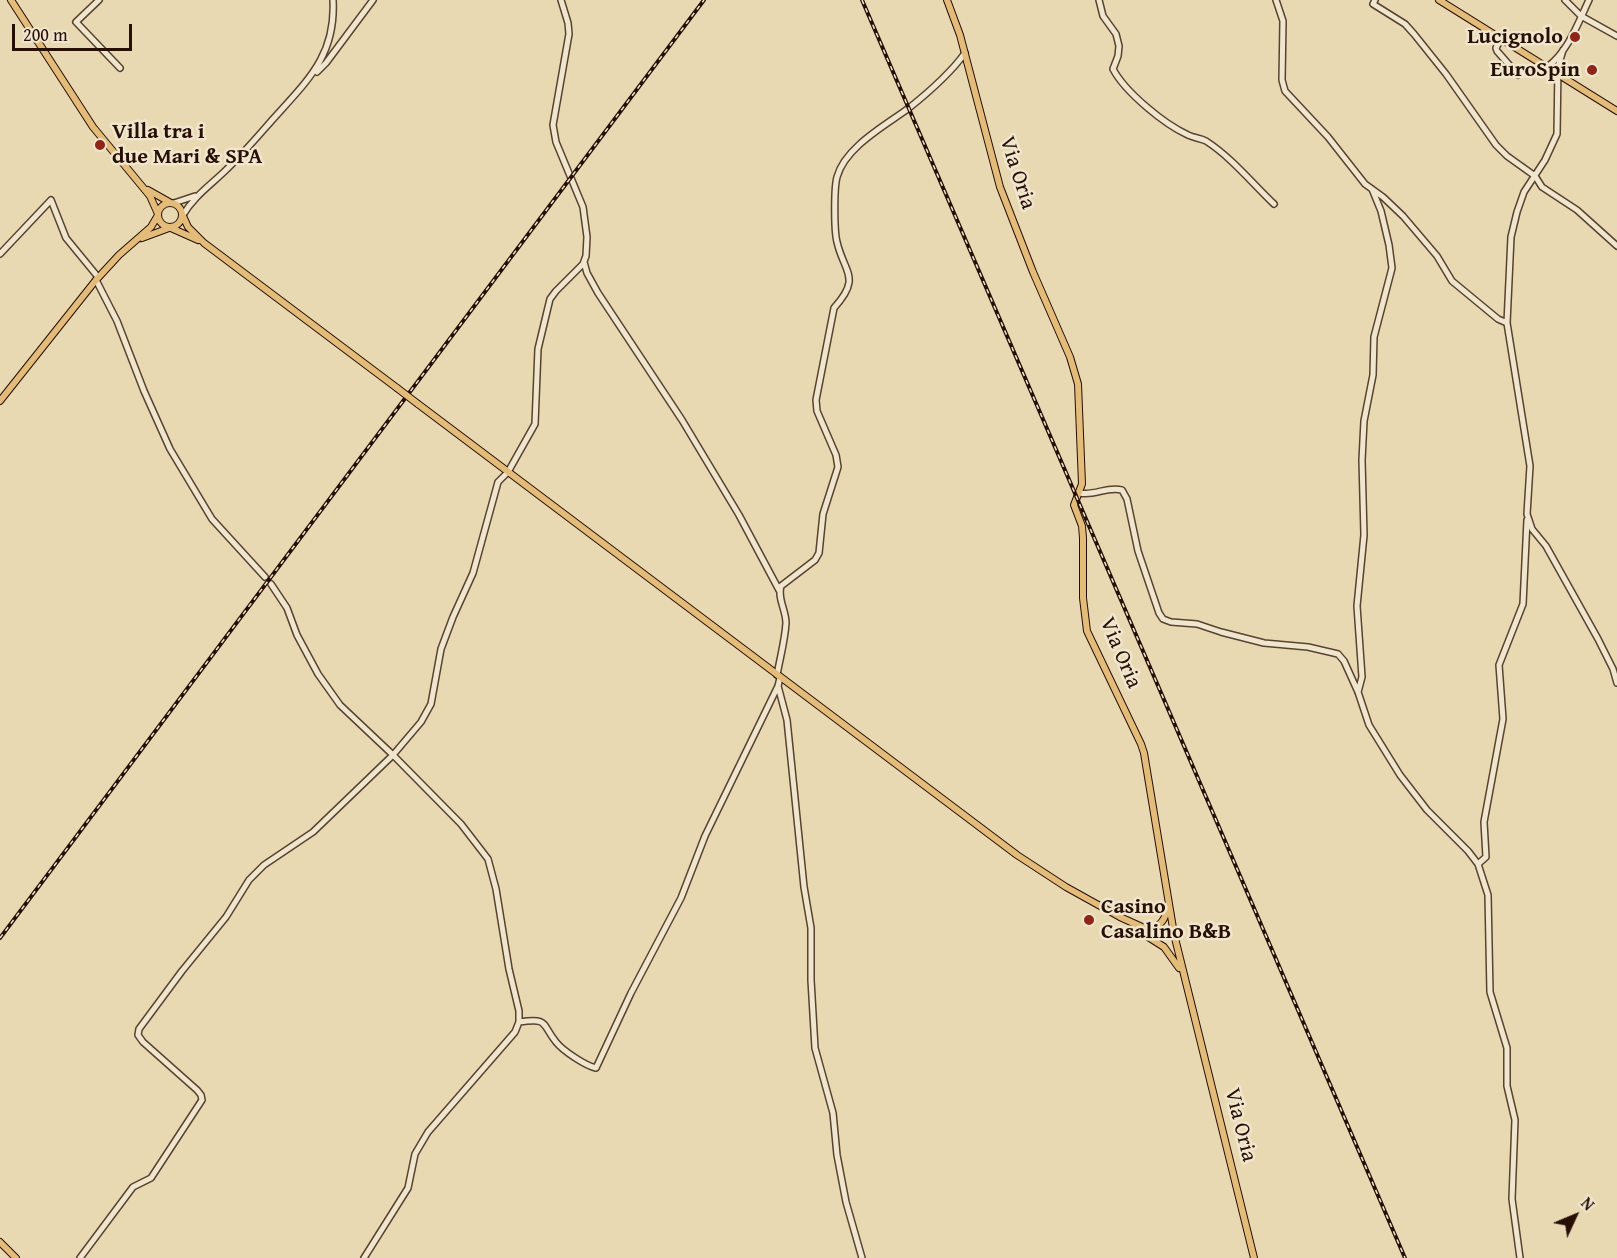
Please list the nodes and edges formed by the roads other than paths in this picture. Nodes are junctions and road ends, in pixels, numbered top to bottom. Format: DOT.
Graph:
graph roads {
  1 [pos="11,0"];
  2 [pos="99,0"];
  3 [pos="333,0"];
  4 [pos="373,0"];
  5 [pos="561,0"];
  6 [pos="947,0"];
  7 [pos="1099,0"];
  8 [pos="1276,0"];
  9 [pos="1376,0"];
  10 [pos="1439,0"];
  11 [pos="1564,0"];
  12 [pos="1589,0"];
  13 [pos="1581,16"];
  14 [pos="1617,36"];
  15 [pos="1501,39"];
  16 [pos="1563,50"];
  17 [pos="965,53"];
  18 [pos="1546,67"];
  19 [pos="120,68"];
  20 [pos="1558,74"];
  21 [pos="1518,75"];
  22 [pos="311,77"];
  23 [pos="1617,111"];
  24 [pos="1535,176"];
  25 [pos="139,182"];
  26 [pos="1372,189"];
  27 [pos="202,193"];
  28 [pos="172,203"];
  29 [pos="1274,204"];
  30 [pos="158,214"];
  31 [pos="183,215"];
  32 [pos="170,228"];
  33 [pos="134,243"];
  34 [pos="204,243"];
  35 [pos="1617,246"];
  36 [pos="0,254"];
  37 [pos="584,262"];
  38 [pos="97,278"];
  39 [pos="1507,323"];
  40 [pos="0,400"];
  41 [pos="508,472"];
  42 [pos="1080,493"];
  43 [pos="1527,514"];
  44 [pos="265,578"];
  45 [pos="271,584"];
  46 [pos="779,591"];
  47 [pos="779,676"];
  48 [pos="1617,683"];
  49 [pos="778,687"];
  50 [pos="1358,692"];
  51 [pos="393,754"];
  52 [pos="1478,864"];
  53 [pos="1167,898"];
  54 [pos="1087,899"];
  55 [pos="1142,927"];
  56 [pos="1174,936"];
  57 [pos="1154,940"];
  58 [pos="1183,974"];
  59 [pos="519,1022"];
  60 [pos="0,1242"];
  61 [pos="16,1258"];
  62 [pos="80,1258"];
  63 [pos="364,1258"];
  64 [pos="862,1258"];
  65 [pos="1254,1258"];
  66 [pos="1520,1258"];
  1 -- 25 [label="main road"];
  2 -- 19 [label="street"];
  3 -- 22 [label="street"];
  4 -- 22 [label="street"];
  5 -- 37 [label="street"];
  6 -- 17 [label="main road, Via Oria"];
  7 -- 29 [label="street"];
  8 -- 26 [label="street"];
  9 -- 24 [label="street"];
  10 -- 15 [label="main road"];
  11 -- 13 [label="street"];
  12 -- 13 [label="street"];
  13 -- 14 [label="street"];
  13 -- 16 [label="street"];
  15 -- 18 [label="main road"];
  15 -- 21 [label="street"];
  16 -- 18 [label="street"];
  16 -- 20 [label="street"];
  17 -- 42 [label="main road, Via Oria"];
  17 -- 46 [label="street"];
  18 -- 20 [label="main road"];
  20 -- 23 [label="main road"];
  20 -- 24 [label="street"];
  22 -- 27 [label="street"];
  24 -- 35 [label="street"];
  24 -- 39 [label="street"];
  25 -- 28 [label="main road"];
  25 -- 30 [label="main road"];
  26 -- 39 [label="street"];
  26 -- 50 [label="street"];
  27 -- 28 [label="street"];
  27 -- 31 [label="street"];
  28 -- 30 [label="main road"];
  28 -- 31 [label="main road"];
  30 -- 32 [label="main road"];
  30 -- 33 [label="main road"];
  31 -- 32 [label="main road"];
  31 -- 34 [label="main road"];
  32 -- 33 [label="main road"];
  32 -- 34 [label="main road"];
  33 -- 38 [label="main road"];
  34 -- 41 [label="main road, bridge"];
  36 -- 38 [label="street"];
  37 -- 41 [label="street"];
  37 -- 46 [label="street"];
  38 -- 40 [label="main road"];
  38 -- 44 [label="street"];
  39 -- 43 [label="street"];
  41 -- 47 [label="main road"];
  41 -- 51 [label="street"];
  42 -- 50 [label="street"];
  42 -- 53 [label="main road, Via Oria"];
  43 -- 48 [label="street"];
  43 -- 52 [label="street"];
  45 -- 51 [label="street"];
  46 -- 47 [label="street"];
  47 -- 49 [label="street"];
  47 -- 54 [label="main road"];
  49 -- 59 [label="street"];
  49 -- 64 [label="street"];
  50 -- 52 [label="street"];
  51 -- 59 [label="street"];
  51 -- 62 [label="street"];
  52 -- 66 [label="street"];
  53 -- 55 [label="main road"];
  53 -- 56 [label="main road, Via Oria"];
  54 -- 55 [label="main road"];
  54 -- 57 [label="main road"];
  55 -- 56 [label="main road"];
  56 -- 57 [label="main road"];
  56 -- 58 [label="main road, Via Oria"];
  57 -- 58 [label="main road"];
  58 -- 65 [label="main road, Via Oria"];
  59 -- 63 [label="street"];
  60 -- 61 [label="main road"];
}
